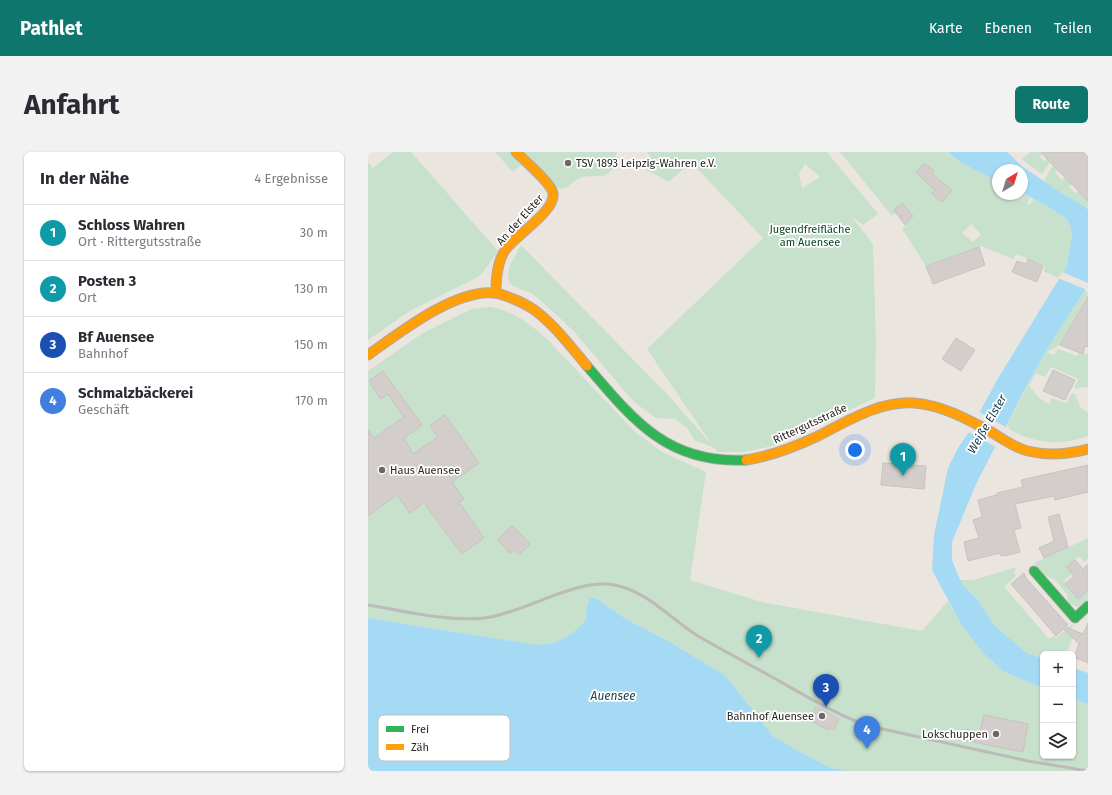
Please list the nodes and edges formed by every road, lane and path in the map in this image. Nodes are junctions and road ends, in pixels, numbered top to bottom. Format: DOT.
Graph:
graph roads {
  1 [pos="516,152"];
  2 [pos="496,293"];
  3 [pos="368,355"];
  4 [pos="1088,449"];
  5 [pos="1034,571"];
  6 [pos="1088,606"];
  1 -- 2 [label="main road, An der Elster"];
  2 -- 3 [label="main road"];
  2 -- 4 [label="main road, Rittergutsstraße"];
  5 -- 6 [label="main road"];
}
